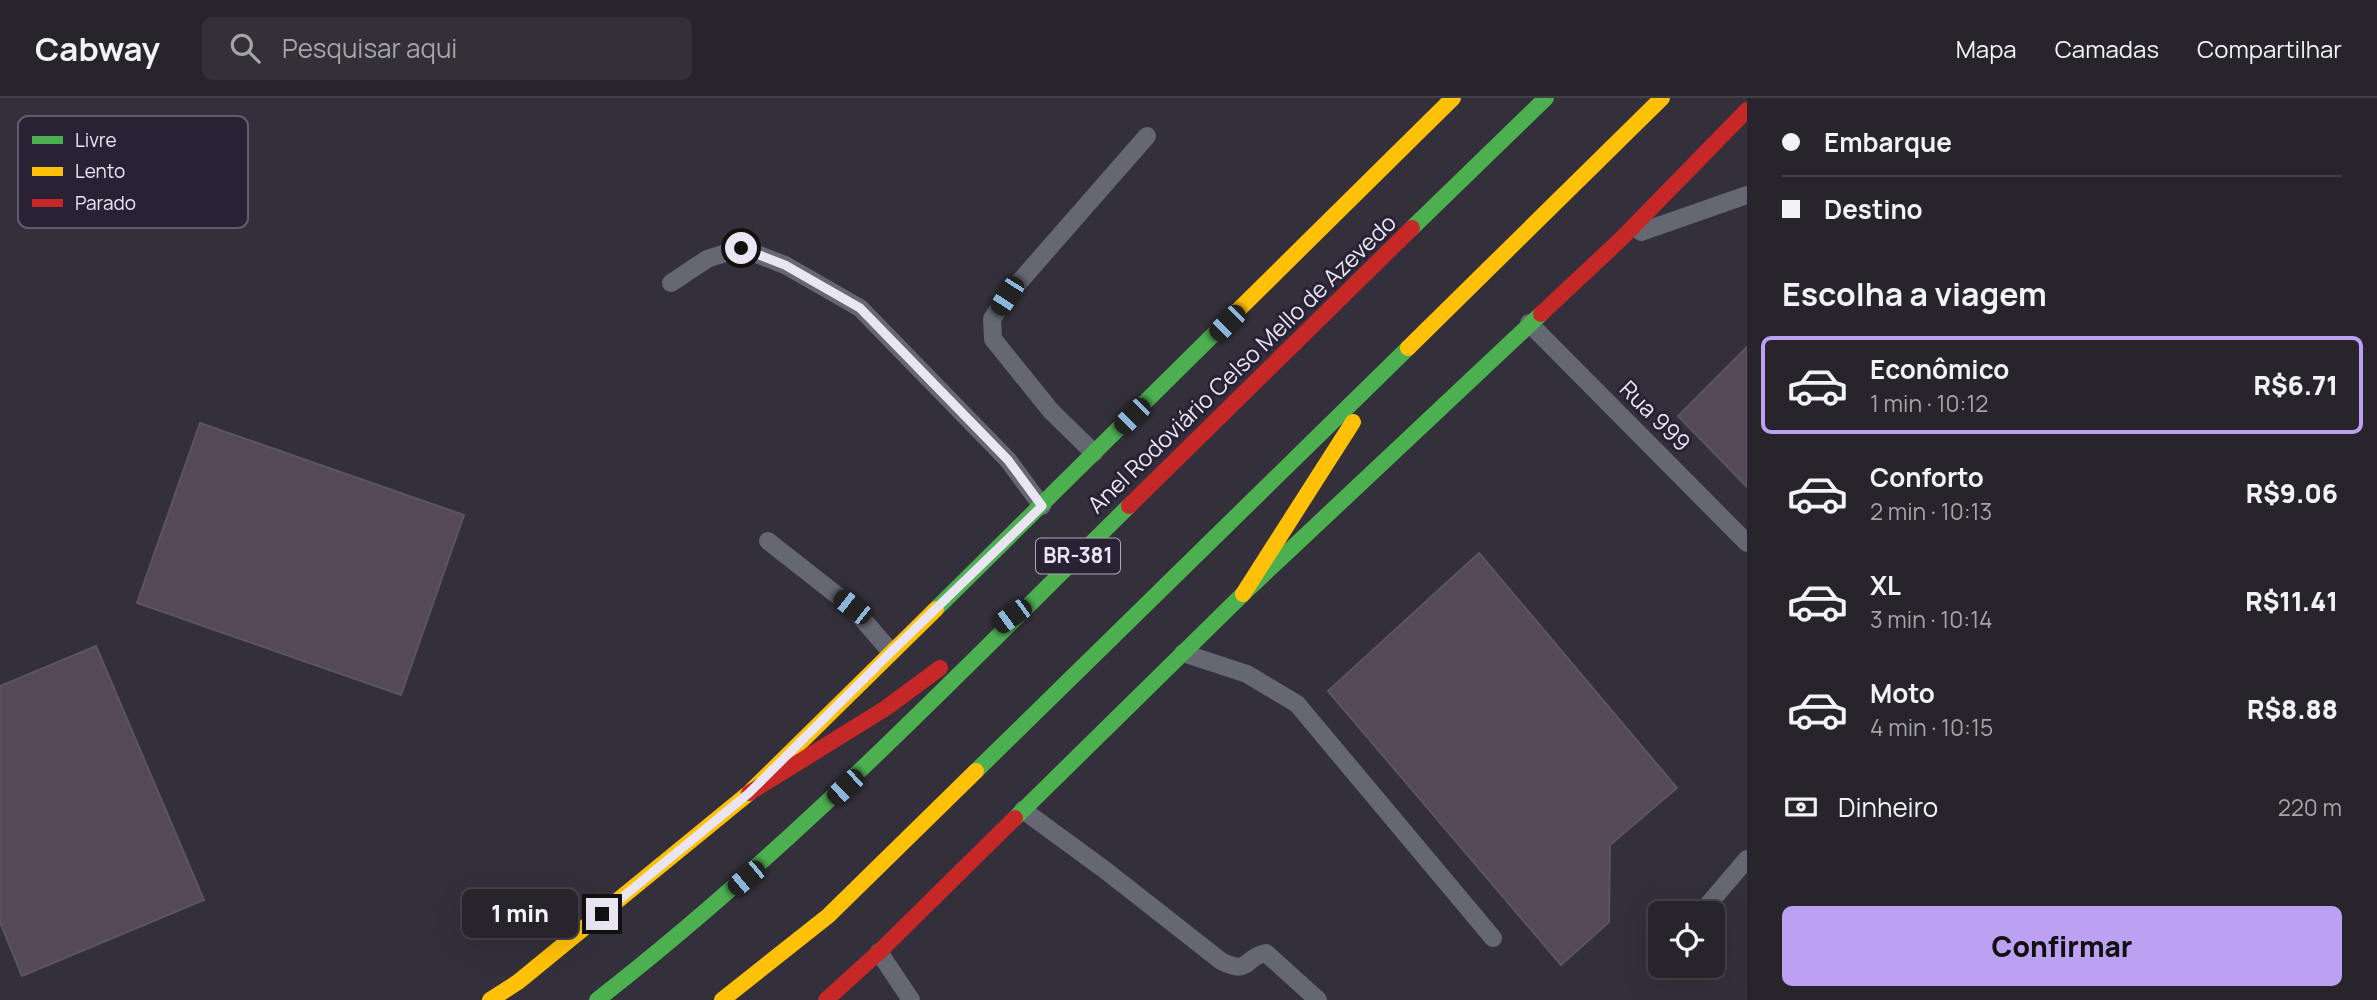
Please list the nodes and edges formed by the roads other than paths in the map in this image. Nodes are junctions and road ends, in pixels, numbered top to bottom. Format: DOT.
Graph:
graph roads {
  1 [pos="1453,98"];
  2 [pos="1546,98"];
  3 [pos="1662,98"];
  4 [pos="1747,110"];
  5 [pos="1147,136"];
  6 [pos="1747,195"];
  7 [pos="1621,239"];
  8 [pos="670,283"];
  9 [pos="1529,323"];
  10 [pos="1390,363"];
  11 [pos="1094,453"];
  12 [pos="1042,506"];
  13 [pos="768,541"];
  14 [pos="1747,543"];
  15 [pos="1244,594"];
  16 [pos="1033,601"];
  17 [pos="891,652"];
  18 [pos="1183,653"];
  19 [pos="749,793"];
  20 [pos="1023,810"];
  21 [pos="1747,859"];
  22 [pos="1711,901"];
  23 [pos="1493,938"];
  24 [pos="879,952"];
  25 [pos="841,993"];
  26 [pos="490,1000"];
  27 [pos="597,1000"];
  28 [pos="722,1000"];
  29 [pos="826,1000"];
  30 [pos="911,1000"];
  31 [pos="1318,1000"];
  1 -- 11 [label="main road, Anel Rodoviário Celso Mello de Azevedo"];
  2 -- 16 [label="main road, Anel Rodoviário Celso Mello de Azevedo / BR-381"];
  3 -- 10 [label="main road"];
  4 -- 7 [label="main road"];
  5 -- 11 [label="lane"];
  6 -- 7 [label="lane"];
  7 -- 9 [label="main road"];
  8 -- 12 [label="lane"];
  9 -- 14 [label="lane, Rua 999"];
  9 -- 15 [label="main road"];
  10 -- 15 [label="main road"];
  10 -- 28 [label="main road"];
  11 -- 12 [label="main road, Anel Rodoviário Celso Mello de Azevedo"];
  12 -- 17 [label="main road, Anel Rodoviário Celso Mello de Azevedo"];
  13 -- 17 [label="lane"];
  15 -- 18 [label="main road"];
  16 -- 19 [label="main road"];
  16 -- 27 [label="main road, Anel Rodoviário Celso Mello de Azevedo / BR-381"];
  17 -- 19 [label="main road, Anel Rodoviário Celso Mello de Azevedo"];
  18 -- 20 [label="main road"];
  18 -- 23 [label="lane"];
  19 -- 26 [label="main road, Anel Rodoviário Celso Mello de Azevedo"];
  20 -- 24 [label="main road"];
  20 -- 31 [label="lane"];
  21 -- 22 [label="lane"];
  24 -- 25 [label="main road"];
  24 -- 30 [label="lane"];
  25 -- 29 [label="main road"];
}
